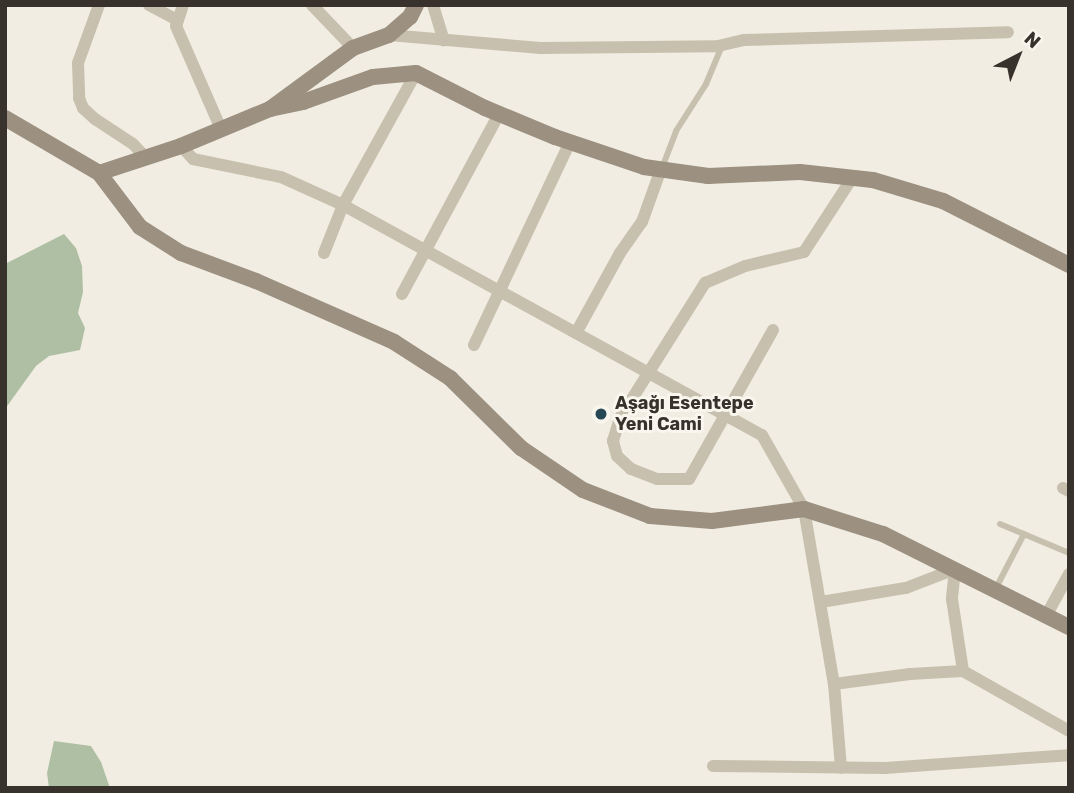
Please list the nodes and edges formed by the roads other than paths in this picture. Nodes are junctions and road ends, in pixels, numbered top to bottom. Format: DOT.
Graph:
graph roads {
  1 [pos="99,5"];
  2 [pos="149,5"];
  3 [pos="183,5"];
  4 [pos="312,5"];
  5 [pos="416,5"];
  6 [pos="433,5"];
  7 [pos="177,20"];
  8 [pos="1008,32"];
  9 [pos="389,34"];
  10 [pos="444,40"];
  11 [pos="723,45"];
  12 [pos="353,48"];
  13 [pos="416,73"];
  14 [pos="270,109"];
  15 [pos="499,114"];
  16 [pos="5,118"];
  17 [pos="221,129"];
  18 [pos="570,142"];
  19 [pos="181,146"];
  20 [pos="146,158"];
  21 [pos="661,169"];
  22 [pos="99,173"];
  23 [pos="852,178"];
  24 [pos="343,205"];
  25 [pos="424,249"];
  26 [pos="324,253"];
  27 [pos="1069,265"];
  28 [pos="499,290"];
  29 [pos="401,294"];
  30 [pos="773,330"];
  31 [pos="576,333"];
  32 [pos="474,345"];
  33 [pos="650,373"];
  34 [pos="726,415"];
  35 [pos="804,509"];
  36 [pos="1000,524"];
  37 [pos="1024,534"];
  38 [pos="1069,553"];
  39 [pos="955,569"];
  40 [pos="1069,574"];
  41 [pos="995,590"];
  42 [pos="821,602"];
  43 [pos="1046,616"];
  44 [pos="1069,628"];
  45 [pos="964,671"];
  46 [pos="834,684"];
  47 [pos="1069,731"];
  48 [pos="1069,755"];
  49 [pos="713,766"];
  50 [pos="841,768"];
  1 -- 20 [label="street"];
  2 -- 7 [label="street"];
  3 -- 7 [label="street"];
  4 -- 12 [label="street"];
  5 -- 9 [label="street"];
  6 -- 10 [label="street"];
  7 -- 17 [label="street"];
  8 -- 11 [label="street"];
  9 -- 10 [label="street"];
  9 -- 12 [label="street"];
  10 -- 11 [label="street"];
  11 -- 21 [label="lane"];
  12 -- 14 [label="street"];
  13 -- 14 [label="street"];
  13 -- 15 [label="street"];
  13 -- 24 [label="street"];
  14 -- 17 [label="street"];
  15 -- 18 [label="street"];
  15 -- 25 [label="street"];
  16 -- 22 [label="street"];
  17 -- 19 [label="street"];
  18 -- 21 [label="street"];
  18 -- 28 [label="street"];
  19 -- 20 [label="street"];
  19 -- 24 [label="street"];
  20 -- 22 [label="street"];
  21 -- 23 [label="street"];
  21 -- 31 [label="street"];
  22 -- 35 [label="street"];
  23 -- 27 [label="street"];
  23 -- 33 [label="street"];
  24 -- 25 [label="street"];
  24 -- 26 [label="street"];
  25 -- 28 [label="street"];
  25 -- 29 [label="street"];
  28 -- 31 [label="street"];
  28 -- 32 [label="street"];
  30 -- 34 [label="street"];
  31 -- 33 [label="street"];
  33 -- 34 [label="street"];
  33 -- 34 [label="street"];
  34 -- 35 [label="street"];
  35 -- 39 [label="street"];
  35 -- 42 [label="street"];
  36 -- 37 [label="lane"];
  37 -- 38 [label="lane"];
  37 -- 41 [label="lane"];
  39 -- 41 [label="street"];
  39 -- 42 [label="street"];
  39 -- 45 [label="street"];
  40 -- 43 [label="street"];
  41 -- 43 [label="street"];
  42 -- 46 [label="street"];
  43 -- 44 [label="street"];
  45 -- 46 [label="street"];
  45 -- 47 [label="street"];
  46 -- 50 [label="street"];
  48 -- 50 [label="street"];
  49 -- 50 [label="street"];
}
